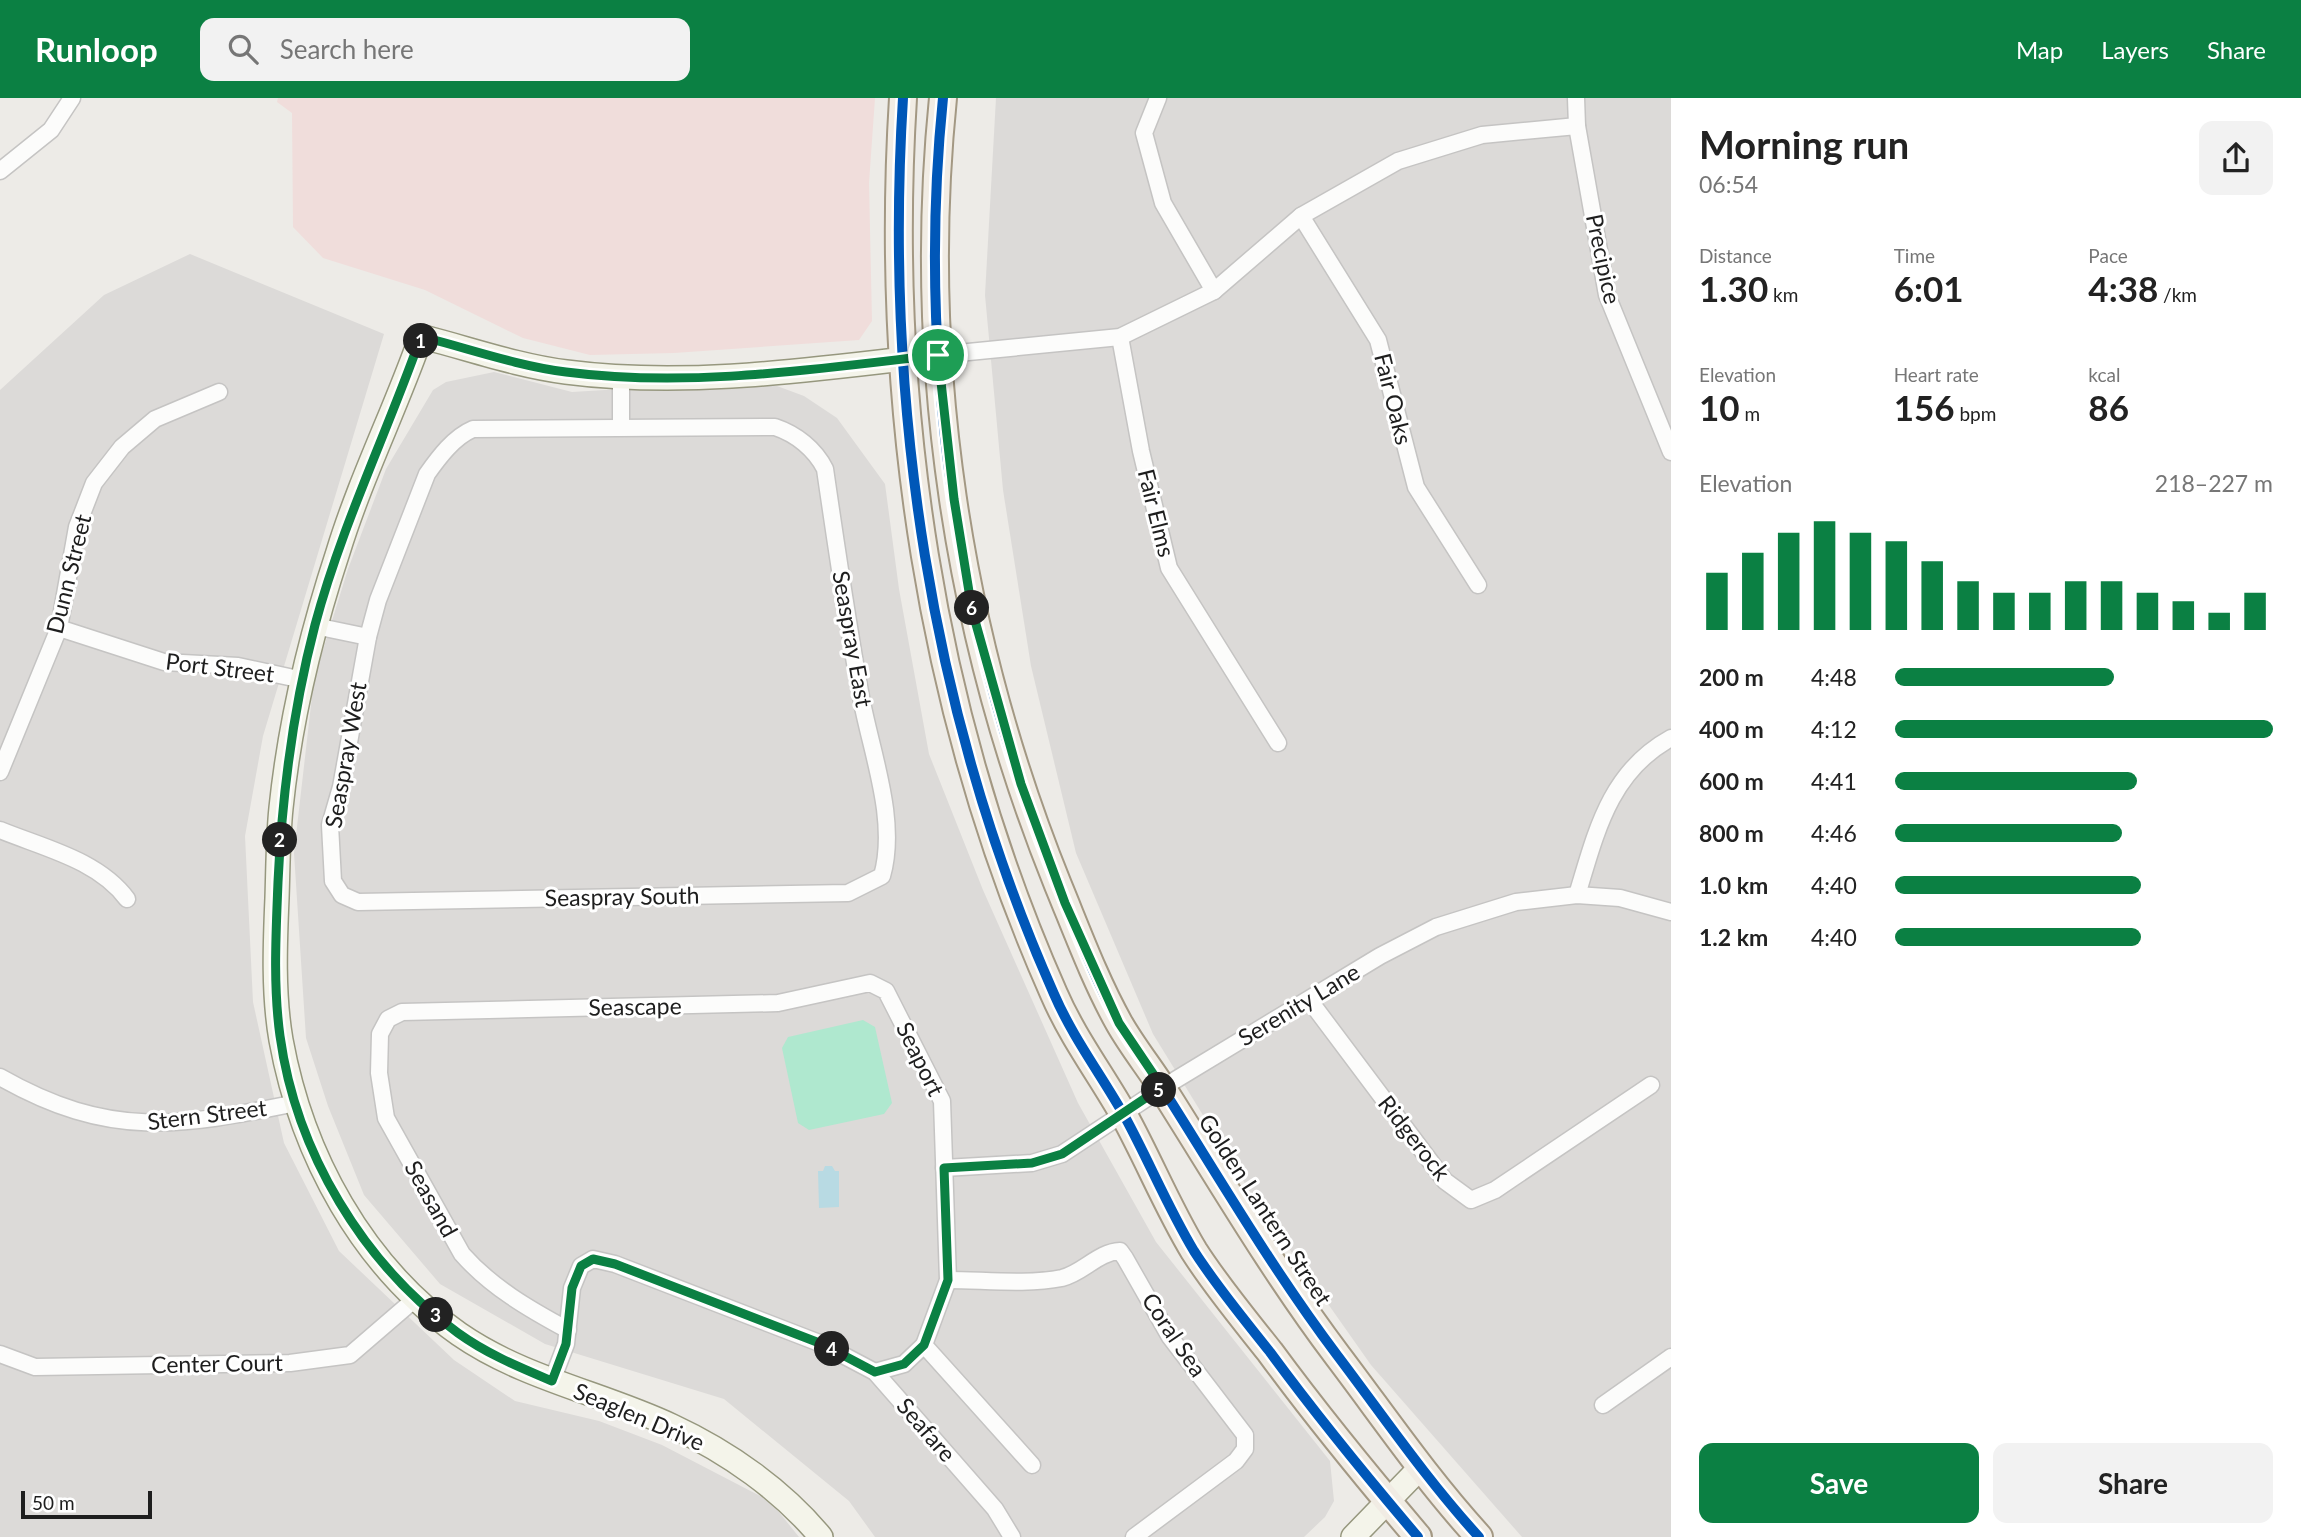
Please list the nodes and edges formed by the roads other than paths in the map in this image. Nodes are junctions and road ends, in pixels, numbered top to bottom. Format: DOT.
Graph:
graph roads {
  1 [pos="72,98"];
  2 [pos="903,98"];
  3 [pos="943,98"];
  4 [pos="1158,98"];
  5 [pos="1576,98"];
  6 [pos="1577,126"];
  7 [pos="0,171"];
  8 [pos="1301,216"];
  9 [pos="1214,291"];
  10 [pos="1120,337"];
  11 [pos="938,355"];
  12 [pos="902,359"];
  13 [pos="621,377"];
  14 [pos="219,392"];
  15 [pos="621,427"];
  16 [pos="1671,452"];
  17 [pos="1478,585"];
  18 [pos="315,625"];
  19 [pos="59,628"];
  20 [pos="368,637"];
  21 [pos="303,680"];
  22 [pos="1671,738"];
  23 [pos="1278,743"];
  24 [pos="0,772"];
  25 [pos="0,830"];
  26 [pos="882,876"];
  27 [pos="1577,895"];
  28 [pos="127,899"];
  29 [pos="358,902"];
  30 [pos="1671,912"];
  31 [pos="880,985"];
  32 [pos="1310,1000"];
  33 [pos="388,1019"];
  34 [pos="0,1077"];
  35 [pos="1651,1085"];
  36 [pos="1162,1087"];
  37 [pos="296,1103"];
  38 [pos="1124,1115"];
  39 [pos="944,1168"];
  40 [pos="948,1280"];
  41 [pos="415,1299"];
  42 [pos="568,1330"];
  43 [pos="924,1345"];
  44 [pos="0,1354"];
  45 [pos="1671,1357"];
  46 [pos="875,1372"];
  47 [pos="552,1381"];
  48 [pos="1603,1405"];
  49 [pos="1032,1465"];
  50 [pos="1419,1469"];
  51 [pos="1388,1502"];
  52 [pos="821,1537"];
  53 [pos="1012,1537"];
  54 [pos="1134,1537"];
  55 [pos="1353,1537"];
  56 [pos="1418,1537"];
  57 [pos="1479,1537"];
  1 -- 7 [label="street"];
  2 -- 12 [label="main road"];
  3 -- 11 [label="main road, Golden Lantern Street"];
  4 -- 9 [label="street"];
  5 -- 6 [label="street, Precipice"];
  6 -- 8 [label="street"];
  6 -- 16 [label="street, Precipice"];
  8 -- 9 [label="street"];
  8 -- 17 [label="street, Fair Oaks"];
  9 -- 10 [label="street"];
  10 -- 11 [label="street"];
  10 -- 23 [label="street, Fair Elms"];
  11 -- 12 [label="street"];
  11 -- 36 [label="main road, Golden Lantern Street"];
  12 -- 13 [label="street"];
  12 -- 38 [label="main road"];
  13 -- 15 [label="street"];
  13 -- 18 [label="street, Seaglen Drive"];
  14 -- 19 [label="street, Dunn Street"];
  15 -- 20 [label="street, Seaspray West"];
  15 -- 26 [label="street, Seaspray East"];
  18 -- 20 [label="street"];
  18 -- 21 [label="street, Seaglen Drive"];
  19 -- 21 [label="street, Port Street"];
  19 -- 24 [label="street, Dunn Street"];
  20 -- 29 [label="street, Seaspray West"];
  21 -- 37 [label="street, Seaglen Drive"];
  22 -- 27 [label="street"];
  25 -- 28 [label="street"];
  26 -- 29 [label="street, Seaspray South"];
  27 -- 30 [label="street, Serenity Lane"];
  27 -- 32 [label="street, Serenity Lane"];
  31 -- 33 [label="street, Seascape"];
  31 -- 39 [label="street, Seaport"];
  32 -- 35 [label="street, Ridgerock"];
  32 -- 36 [label="street, Serenity Lane"];
  33 -- 42 [label="street, Seasand"];
  34 -- 37 [label="street, Stern Street"];
  36 -- 38 [label="street, Serenity Lane"];
  36 -- 50 [label="main road, Golden Lantern Street"];
  37 -- 41 [label="street, Seaglen Drive"];
  38 -- 39 [label="street, Serenity Lane"];
  38 -- 51 [label="main road"];
  39 -- 40 [label="street, Seaport"];
  40 -- 43 [label="street, Seaport"];
  40 -- 54 [label="street, Coral Sea"];
  41 -- 44 [label="street, Center Court"];
  41 -- 47 [label="street, Seaglen Drive"];
  42 -- 46 [label="street, Seafare"];
  42 -- 47 [label="street, Seafare"];
  43 -- 46 [label="street"];
  43 -- 49 [label="street"];
  45 -- 48 [label="street"];
  46 -- 53 [label="street, Seafare"];
  47 -- 52 [label="street, Seaglen Drive"];
  50 -- 51 [label="street"];
  50 -- 57 [label="main road, Golden Lantern Street"];
  51 -- 55 [label="street"];
  51 -- 56 [label="main road"];
}
